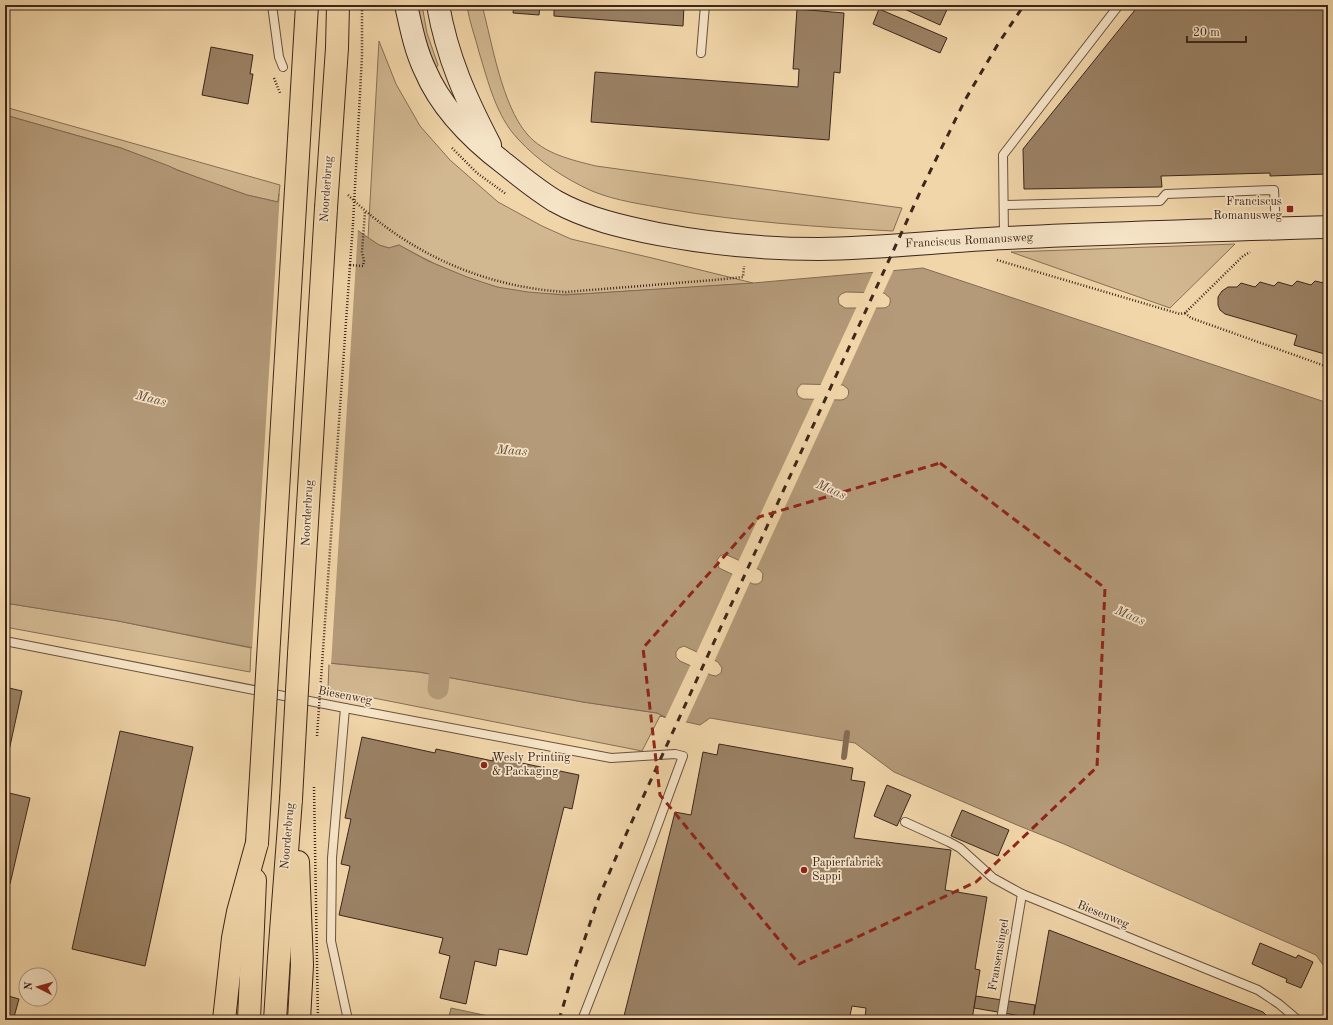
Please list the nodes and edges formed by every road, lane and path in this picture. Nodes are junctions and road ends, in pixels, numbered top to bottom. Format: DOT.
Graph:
graph roads {
  1 [pos="272,5"];
  2 [pos="307,5"];
  3 [pos="338,5"];
  4 [pos="362,5"];
  5 [pos="406,5"];
  6 [pos="438,5"];
  7 [pos="705,5"];
  8 [pos="1119,5"];
  9 [pos="701,53"];
  10 [pos="283,67"];
  11 [pos="496,157"];
  12 [pos="1004,205"];
  13 [pos="1328,228"];
  14 [pos="1276,229"];
  15 [pos="1004,238"];
  16 [pos="1254,251"];
  17 [pos="991,258"];
  18 [pos="745,261"];
  19 [pos="350,265"];
  20 [pos="1186,313"];
  21 [pos="1328,367"];
  22 [pos="5,640"];
  23 [pos="345,708"];
  24 [pos="317,739"];
  25 [pos="314,781"];
  26 [pos="291,799"];
  27 [pos="905,822"];
  28 [pos="257,843"];
  29 [pos="1022,894"];
  30 [pos="224,1020"];
  31 [pos="249,1020"];
  32 [pos="275,1020"];
  33 [pos="299,1020"];
  34 [pos="318,1020"];
  35 [pos="348,1020"];
  36 [pos="582,1020"];
  37 [pos="1001,1020"];
  38 [pos="1298,1020"];
  1 -- 10 [label="lane"];
  2 -- 28 [label="main road, bridge"];
  3 -- 26 [label="main road, Noorderbrug, bridge"];
  4 -- 19 [label="path, bridge"];
  5 -- 11 [label="street, Franciscus Romanusweg"];
  6 -- 11 [label="street, Franciscus Romanusweg"];
  7 -- 9 [label="lane"];
  8 -- 12 [label="lane"];
  11 -- 15 [label="street, Franciscus Romanusweg"];
  12 -- 14 [label="lane"];
  12 -- 15 [label="lane"];
  13 -- 14 [label="street, Franciscus Romanusweg"];
  14 -- 15 [label="street, Franciscus Romanusweg"];
  16 -- 20 [label="path"];
  17 -- 20 [label="path"];
  18 -- 19 [label="path"];
  19 -- 24 [label="path, bridge"];
  20 -- 21 [label="path"];
  22 -- 23 [label="lane, Biesenweg"];
  23 -- 35 [label="lane"];
  23 -- 36 [label="lane, Biesenweg"];
  25 -- 34 [label="path, bridge"];
  26 -- 32 [label="main road, Noorderbrug"];
  26 -- 33 [label="main road"];
  27 -- 29 [label="lane, Biesenweg"];
  28 -- 30 [label="main road"];
  28 -- 31 [label="main road"];
  29 -- 37 [label="lane, Fransensingel"];
  29 -- 38 [label="lane, Biesenweg"];
}
